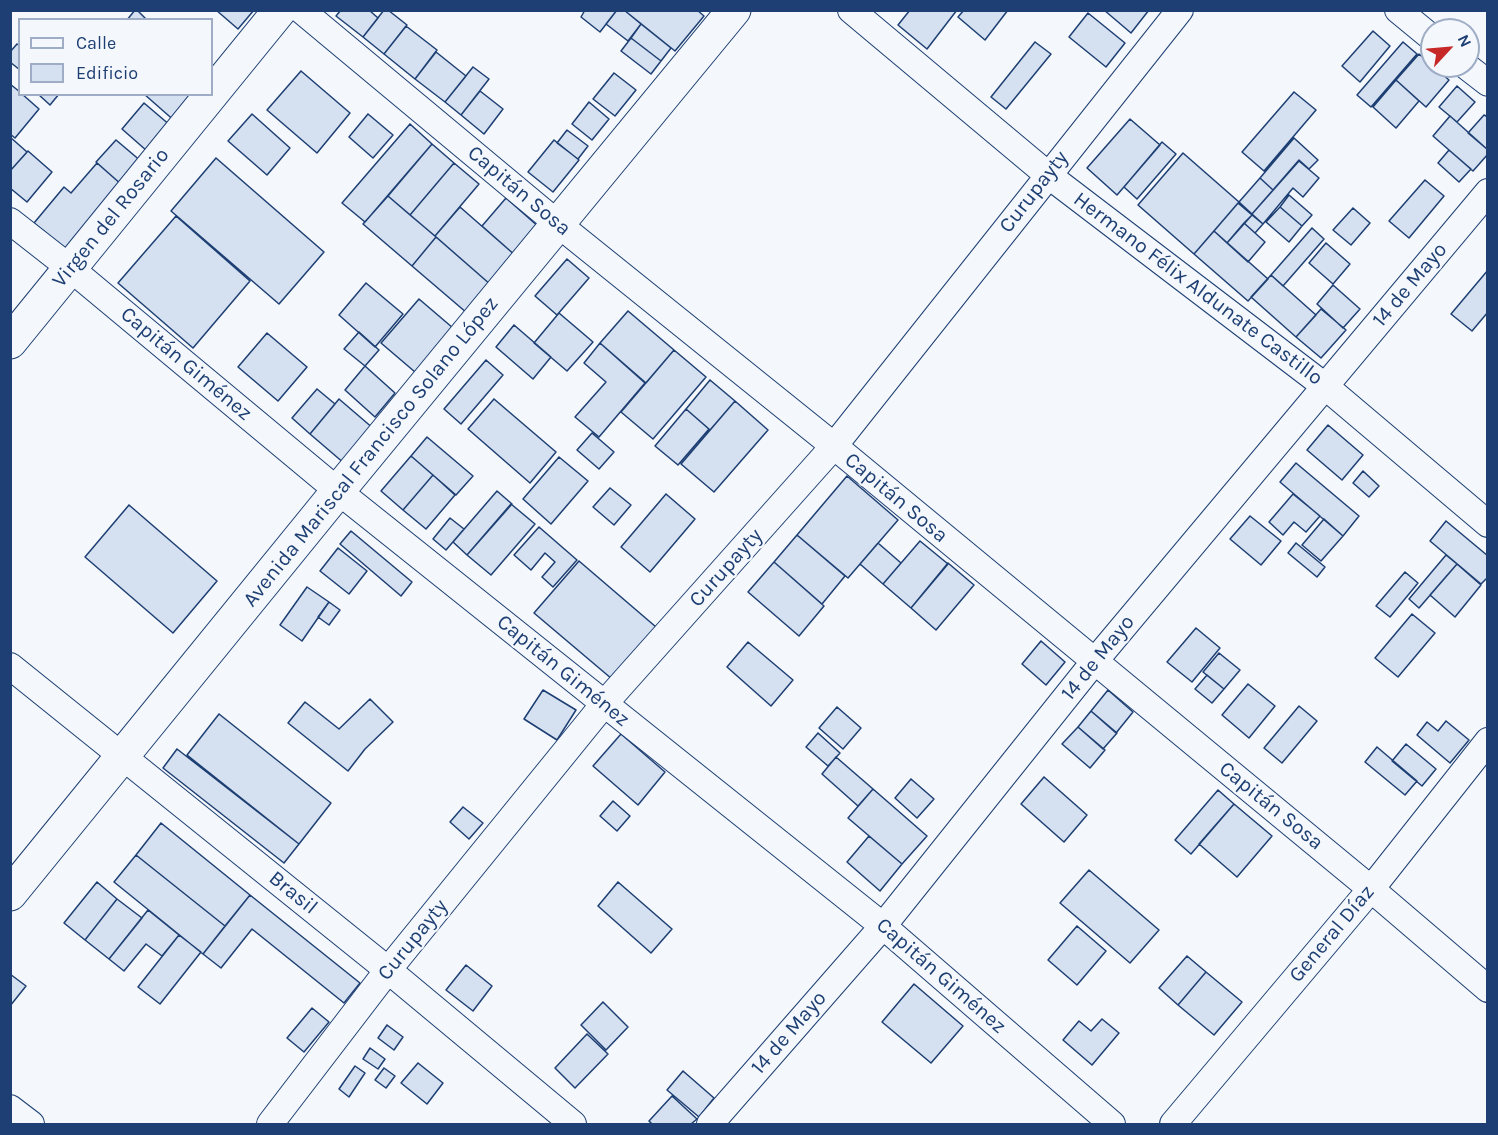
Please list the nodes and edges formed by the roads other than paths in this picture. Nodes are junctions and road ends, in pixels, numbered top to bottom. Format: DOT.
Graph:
graph roads {
  1 [pos="280,10"];
  2 [pos="301,10"];
  3 [pos="734,10"];
  4 [pos="851,10"];
  5 [pos="1180,10"];
  6 [pos="1398,10"];
  7 [pos="1420,28"];
  8 [pos="213,92"];
  9 [pos="210,96"];
  10 [pos="1048,175"];
  11 [pos="1488,192"];
  12 [pos="10,220"];
  13 [pos="558,224"];
  14 [pos="70,268"];
  15 [pos="10,342"];
  16 [pos="1326,387"];
  17 [pos="834,446"];
  18 [pos="338,491"];
  19 [pos="1488,524"];
  20 [pos="1094,662"];
  21 [pos="10,666"];
  22 [pos="604,704"];
  23 [pos="1488,741"];
  24 [pos="123,755"];
  25 [pos="1371,888"];
  26 [pos="10,894"];
  27 [pos="883,926"];
  28 [pos="388,970"];
  29 [pos="1488,989"];
  30 [pos="10,1108"];
  31 [pos="31,1125"];
  32 [pos="270,1125"];
  33 [pos="573,1125"];
  34 [pos="710,1125"];
  35 [pos="1112,1125"];
  36 [pos="1173,1125"];
  1 -- 8 [label="main road, Virgen del Rosario"];
  2 -- 13 [label="street, Capitán Sosa"];
  3 -- 13 [label="main road, Avenida Mariscal Francisco Solano López"];
  4 -- 10 [label="street, Hermano Félix Aldunate Castillo"];
  5 -- 10 [label="street, Curupayty"];
  6 -- 7 [label="street"];
  9 -- 14 [label="main road, Virgen del Rosario"];
  10 -- 16 [label="street, Hermano Félix Aldunate Castillo"];
  10 -- 17 [label="street, Curupayty"];
  11 -- 16 [label="street, 14 de Mayo"];
  12 -- 14 [label="street, Capitán Giménez"];
  13 -- 17 [label="street, Capitán Sosa"];
  13 -- 18 [label="main road, Avenida Mariscal Francisco Solano López"];
  14 -- 15 [label="main road, Virgen del Rosario"];
  14 -- 18 [label="street, Capitán Giménez"];
  16 -- 19 [label="street, Hermano Félix Aldunate Castillo"];
  16 -- 20 [label="street, 14 de Mayo"];
  17 -- 20 [label="street, Capitán Sosa"];
  17 -- 22 [label="street, Curupayty"];
  18 -- 22 [label="street, Capitán Giménez"];
  18 -- 24 [label="main road, Avenida Mariscal Francisco Solano López"];
  20 -- 25 [label="street, Capitán Sosa"];
  20 -- 27 [label="street, 14 de Mayo"];
  21 -- 24 [label="street, Brasil"];
  22 -- 27 [label="street, Capitán Giménez"];
  22 -- 28 [label="street, Curupayty"];
  23 -- 25 [label="street, General Díaz"];
  24 -- 26 [label="main road, Avenida Mariscal Francisco Solano López"];
  24 -- 28 [label="street, Brasil"];
  25 -- 29 [label="street, Capitán Sosa"];
  25 -- 36 [label="street, General Díaz"];
  27 -- 34 [label="street, 14 de Mayo"];
  27 -- 35 [label="street, Capitán Giménez"];
  28 -- 32 [label="street, Curupayty"];
  28 -- 33 [label="street, Brasil"];
  30 -- 31 [label="street"];
}
